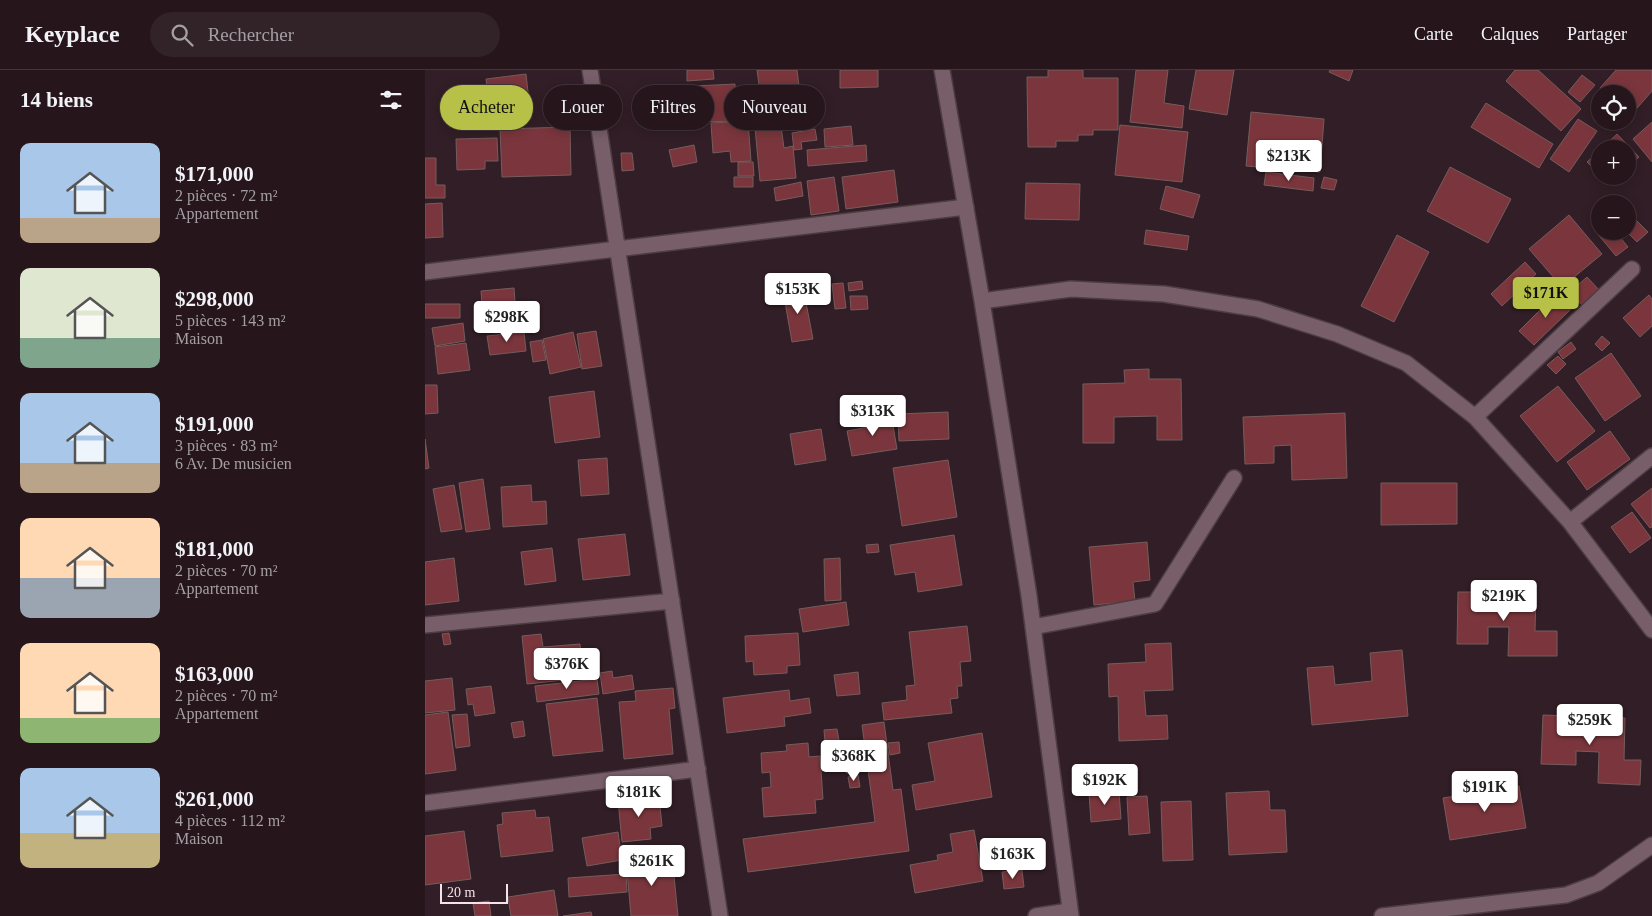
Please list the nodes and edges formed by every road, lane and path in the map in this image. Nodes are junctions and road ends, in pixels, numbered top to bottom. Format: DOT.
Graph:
graph roads {
  1 [pos="590,70"];
  2 [pos="942,70"];
  3 [pos="966,207"];
  4 [pos="617,249"];
  5 [pos="1632,269"];
  6 [pos="425,272"];
  7 [pos="982,301"];
  8 [pos="1475,417"];
  9 [pos="1652,456"];
  10 [pos="1234,478"];
  11 [pos="1570,522"];
  12 [pos="672,601"];
  13 [pos="425,625"];
  14 [pos="1033,626"];
  15 [pos="1652,630"];
  16 [pos="698,769"];
  17 [pos="425,803"];
  18 [pos="1652,845"];
  19 [pos="1070,913"];
  20 [pos="720,916"];
  21 [pos="1036,916"];
  22 [pos="1382,916"];
  1 -- 4 [label="street"];
  2 -- 3 [label="street"];
  3 -- 4 [label="street"];
  3 -- 7 [label="street"];
  4 -- 6 [label="street"];
  4 -- 12 [label="street"];
  5 -- 8 [label="street"];
  7 -- 8 [label="street"];
  7 -- 14 [label="street"];
  8 -- 11 [label="street"];
  9 -- 11 [label="street"];
  10 -- 14 [label="street"];
  11 -- 15 [label="street"];
  12 -- 13 [label="street"];
  12 -- 16 [label="street"];
  14 -- 19 [label="street"];
  16 -- 17 [label="street"];
  16 -- 20 [label="street"];
  18 -- 22 [label="street"];
  19 -- 21 [label="street"];
}
